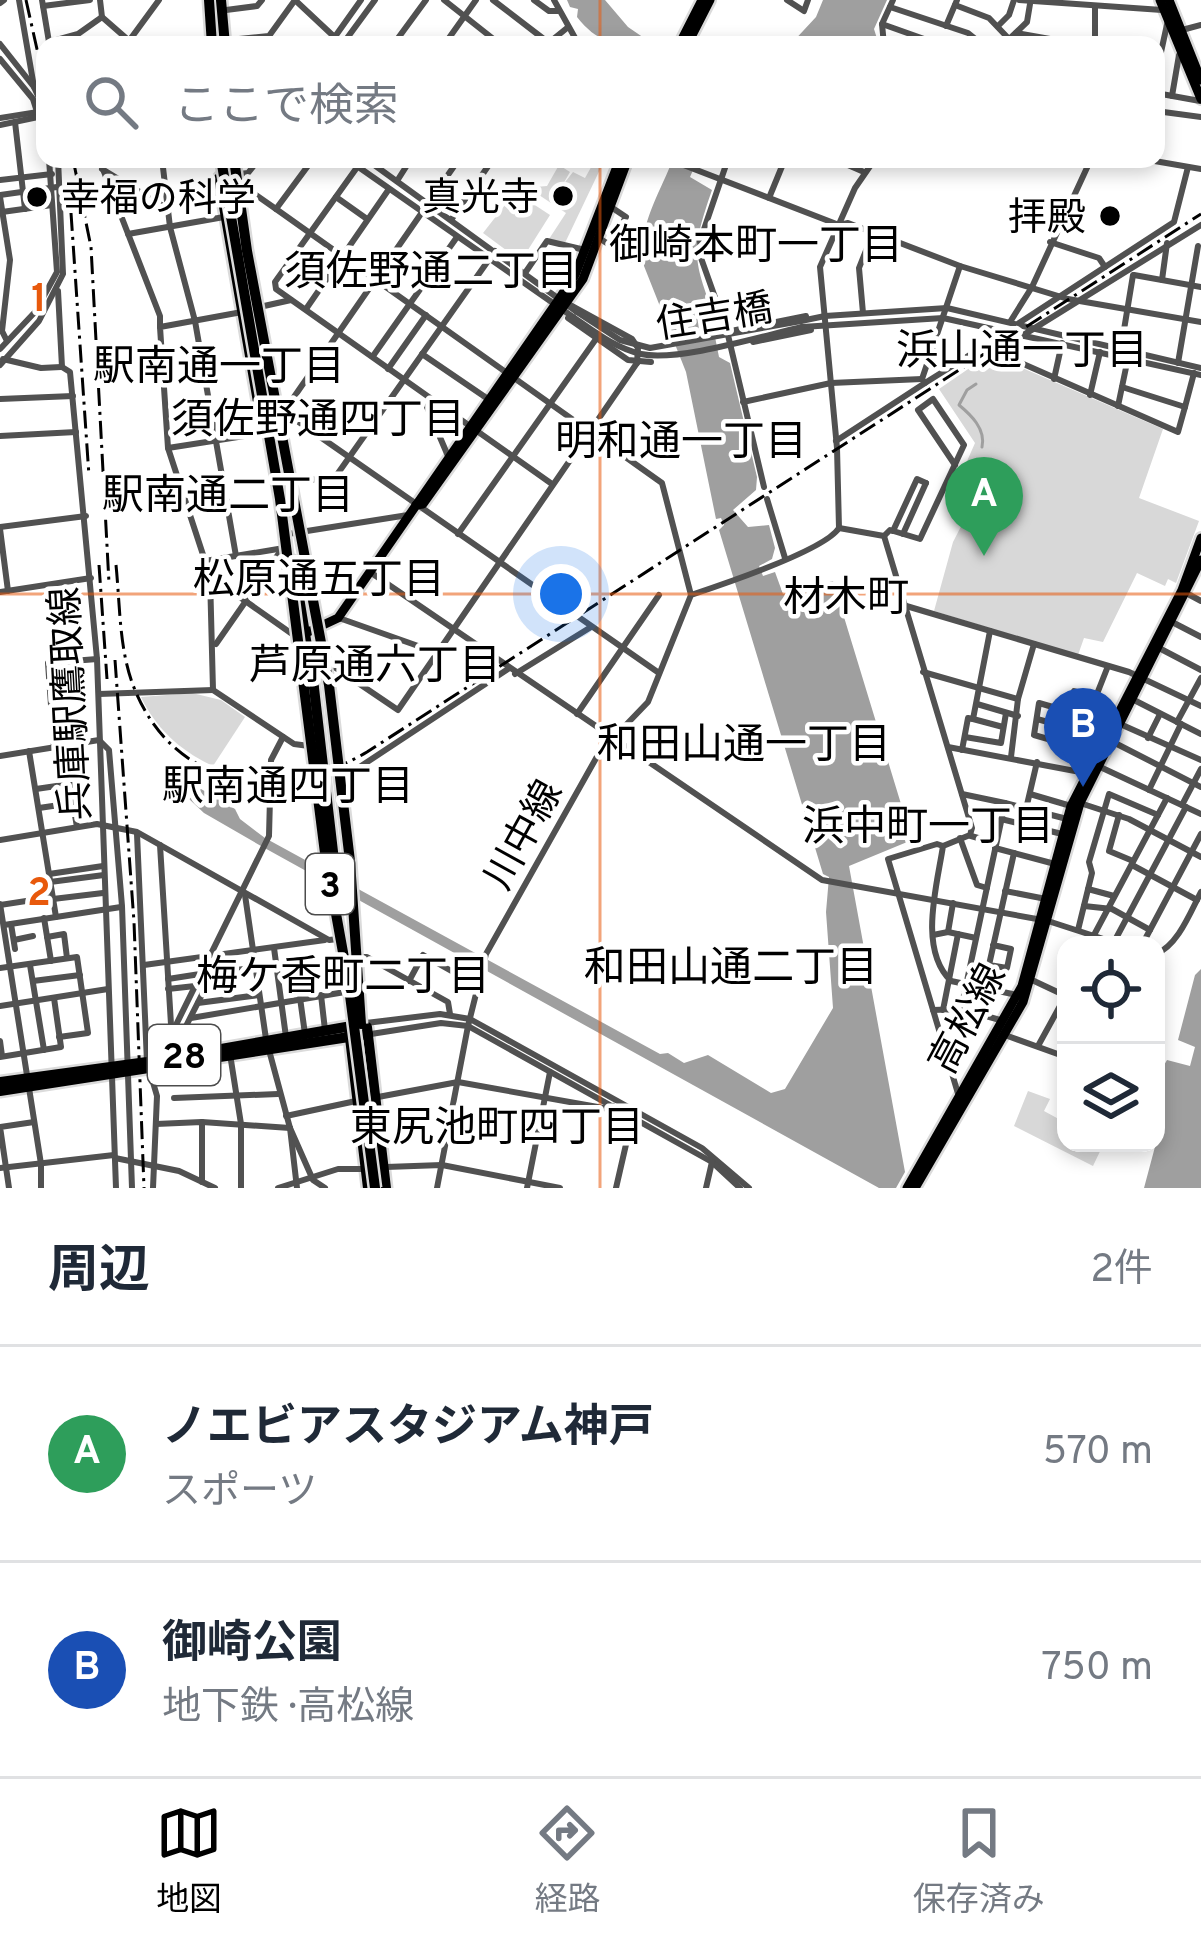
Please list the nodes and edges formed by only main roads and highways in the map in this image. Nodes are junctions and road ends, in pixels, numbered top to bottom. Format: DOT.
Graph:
graph roads {
  1 [pos="706,0"];
  2 [pos="217,4"];
  3 [pos="1166,7"];
  4 [pos="219,36"];
  5 [pos="219,36"];
  6 [pos="687,36"];
  7 [pos="1201,80"];
  8 [pos="1201,100"];
  9 [pos="228,168"];
  10 [pos="229,168"];
  11 [pos="230,168"];
  12 [pos="235,168"];
  13 [pos="621,168"];
  14 [pos="230,219"];
  15 [pos="600,239"];
  16 [pos="262,305"];
  17 [pos="560,305"];
  18 [pos="241,313"];
  19 [pos="509,375"];
  20 [pos="473,427"];
  21 [pos="443,469"];
  22 [pos="294,532"];
  23 [pos="1201,538"];
  24 [pos="1201,560"];
  25 [pos="291,579"];
  26 [pos="306,633"];
  27 [pos="1139,677"];
  28 [pos="1093,771"];
  29 [pos="1075,805"];
  30 [pos="343,900"];
  31 [pos="1044,920"];
  32 [pos="1006,1027"];
  33 [pos="367,1029"];
  34 [pos="350,1031"];
  35 [pos="267,1044"];
  36 [pos="150,1066"];
  37 [pos="0,1087"];
  38 [pos="912,1187"];
  39 [pos="377,1188"];
  1 -- 6 [label="main road"];
  2 -- 4 [label="highway"];
  2 -- 5 [label="highway"];
  3 -- 7 [label="main road"];
  3 -- 8 [label="main road"];
  9 -- 14 [label="highway"];
  10 -- 25 [label="highway, 3, bridge"];
  11 -- 39 [label="highway, 3, bridge"];
  12 -- 16 [label="highway"];
  13 -- 15 [label="main road"];
  14 -- 16 [label="highway"];
  14 -- 18 [label="highway"];
  15 -- 17 [label="main road"];
  15 -- 17 [label="main road"];
  16 -- 22 [label="highway"];
  17 -- 19 [label="main road"];
  18 -- 22 [label="highway"];
  18 -- 25 [label="highway, 3, bridge"];
  19 -- 20 [label="main road"];
  19 -- 20 [label="main road"];
  20 -- 21 [label="main road"];
  20 -- 21 [label="main road"];
  21 -- 26 [label="main road"];
  22 -- 26 [label="highway"];
  22 -- 26 [label="highway"];
  23 -- 27 [label="main road, 高松線"];
  24 -- 27 [label="main road, 高松線"];
  25 -- 39 [label="highway, 3, bridge"];
  26 -- 30 [label="highway, bridge"];
  27 -- 28 [label="main road, 高松線"];
  27 -- 28 [label="main road, 高松線"];
  28 -- 29 [label="main road, 高松線"];
  29 -- 31 [label="main road, 高松線"];
  29 -- 31 [label="main road, 高松線"];
  30 -- 33 [label="highway"];
  30 -- 34 [label="highway"];
  31 -- 32 [label="main road, 高松線"];
  31 -- 32 [label="main road, 高松線"];
  32 -- 38 [label="main road, 高松線"];
  33 -- 34 [label="highway, 28"];
  33 -- 39 [label="highway"];
  34 -- 35 [label="highway, 28"];
  34 -- 35 [label="highway, 28"];
  34 -- 39 [label="highway"];
  35 -- 36 [label="highway, 28"];
  35 -- 36 [label="highway, 28"];
  36 -- 37 [label="highway, 28"];
}
